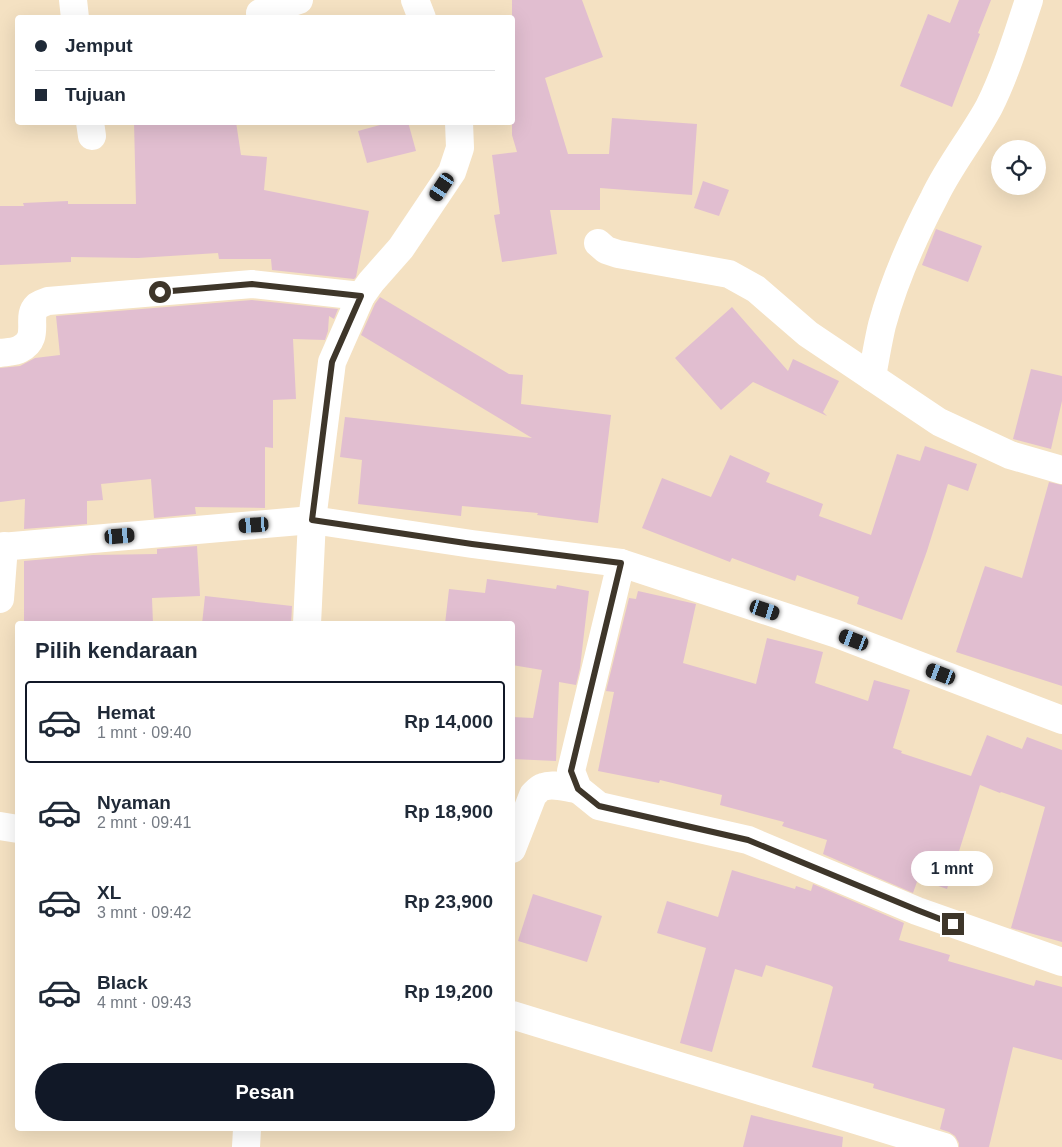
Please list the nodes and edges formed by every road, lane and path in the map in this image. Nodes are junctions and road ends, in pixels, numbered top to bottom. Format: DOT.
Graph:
graph roads {
  1 [pos="73,0"];
  2 [pos="299,0"];
  3 [pos="415,0"];
  4 [pos="1028,0"];
  5 [pos="260,13"];
  6 [pos="75,15"];
  7 [pos="421,15"];
  8 [pos="459,125"];
  9 [pos="598,243"];
  10 [pos="361,296"];
  11 [pos="0,353"];
  12 [pos="872,377"];
  13 [pos="1062,470"];
  14 [pos="312,520"];
  15 [pos="2,546"];
  16 [pos="621,563"];
  17 [pos="0,599"];
  18 [pos="306,621"];
  19 [pos="1062,720"];
  20 [pos="578,789"];
  21 [pos="0,826"];
  22 [pos="15,828"];
  23 [pos="515,841"];
  24 [pos="1062,962"];
  25 [pos="515,1016"];
  26 [pos="247,1131"];
  27 [pos="246,1147"];
  28 [pos="944,1147"];
  1 -- 6 [label="street"];
  2 -- 5 [label="street"];
  3 -- 7 [label="street"];
  4 -- 12 [label="street"];
  8 -- 10 [label="street"];
  9 -- 12 [label="street"];
  10 -- 11 [label="street"];
  10 -- 14 [label="street"];
  12 -- 13 [label="street"];
  14 -- 15 [label="street"];
  14 -- 16 [label="street"];
  14 -- 18 [label="street"];
  15 -- 17 [label="street"];
  16 -- 19 [label="street"];
  16 -- 20 [label="street"];
  20 -- 23 [label="street"];
  20 -- 24 [label="street"];
  21 -- 22 [label="street"];
  25 -- 28 [label="street"];
  26 -- 27 [label="street"];
}
